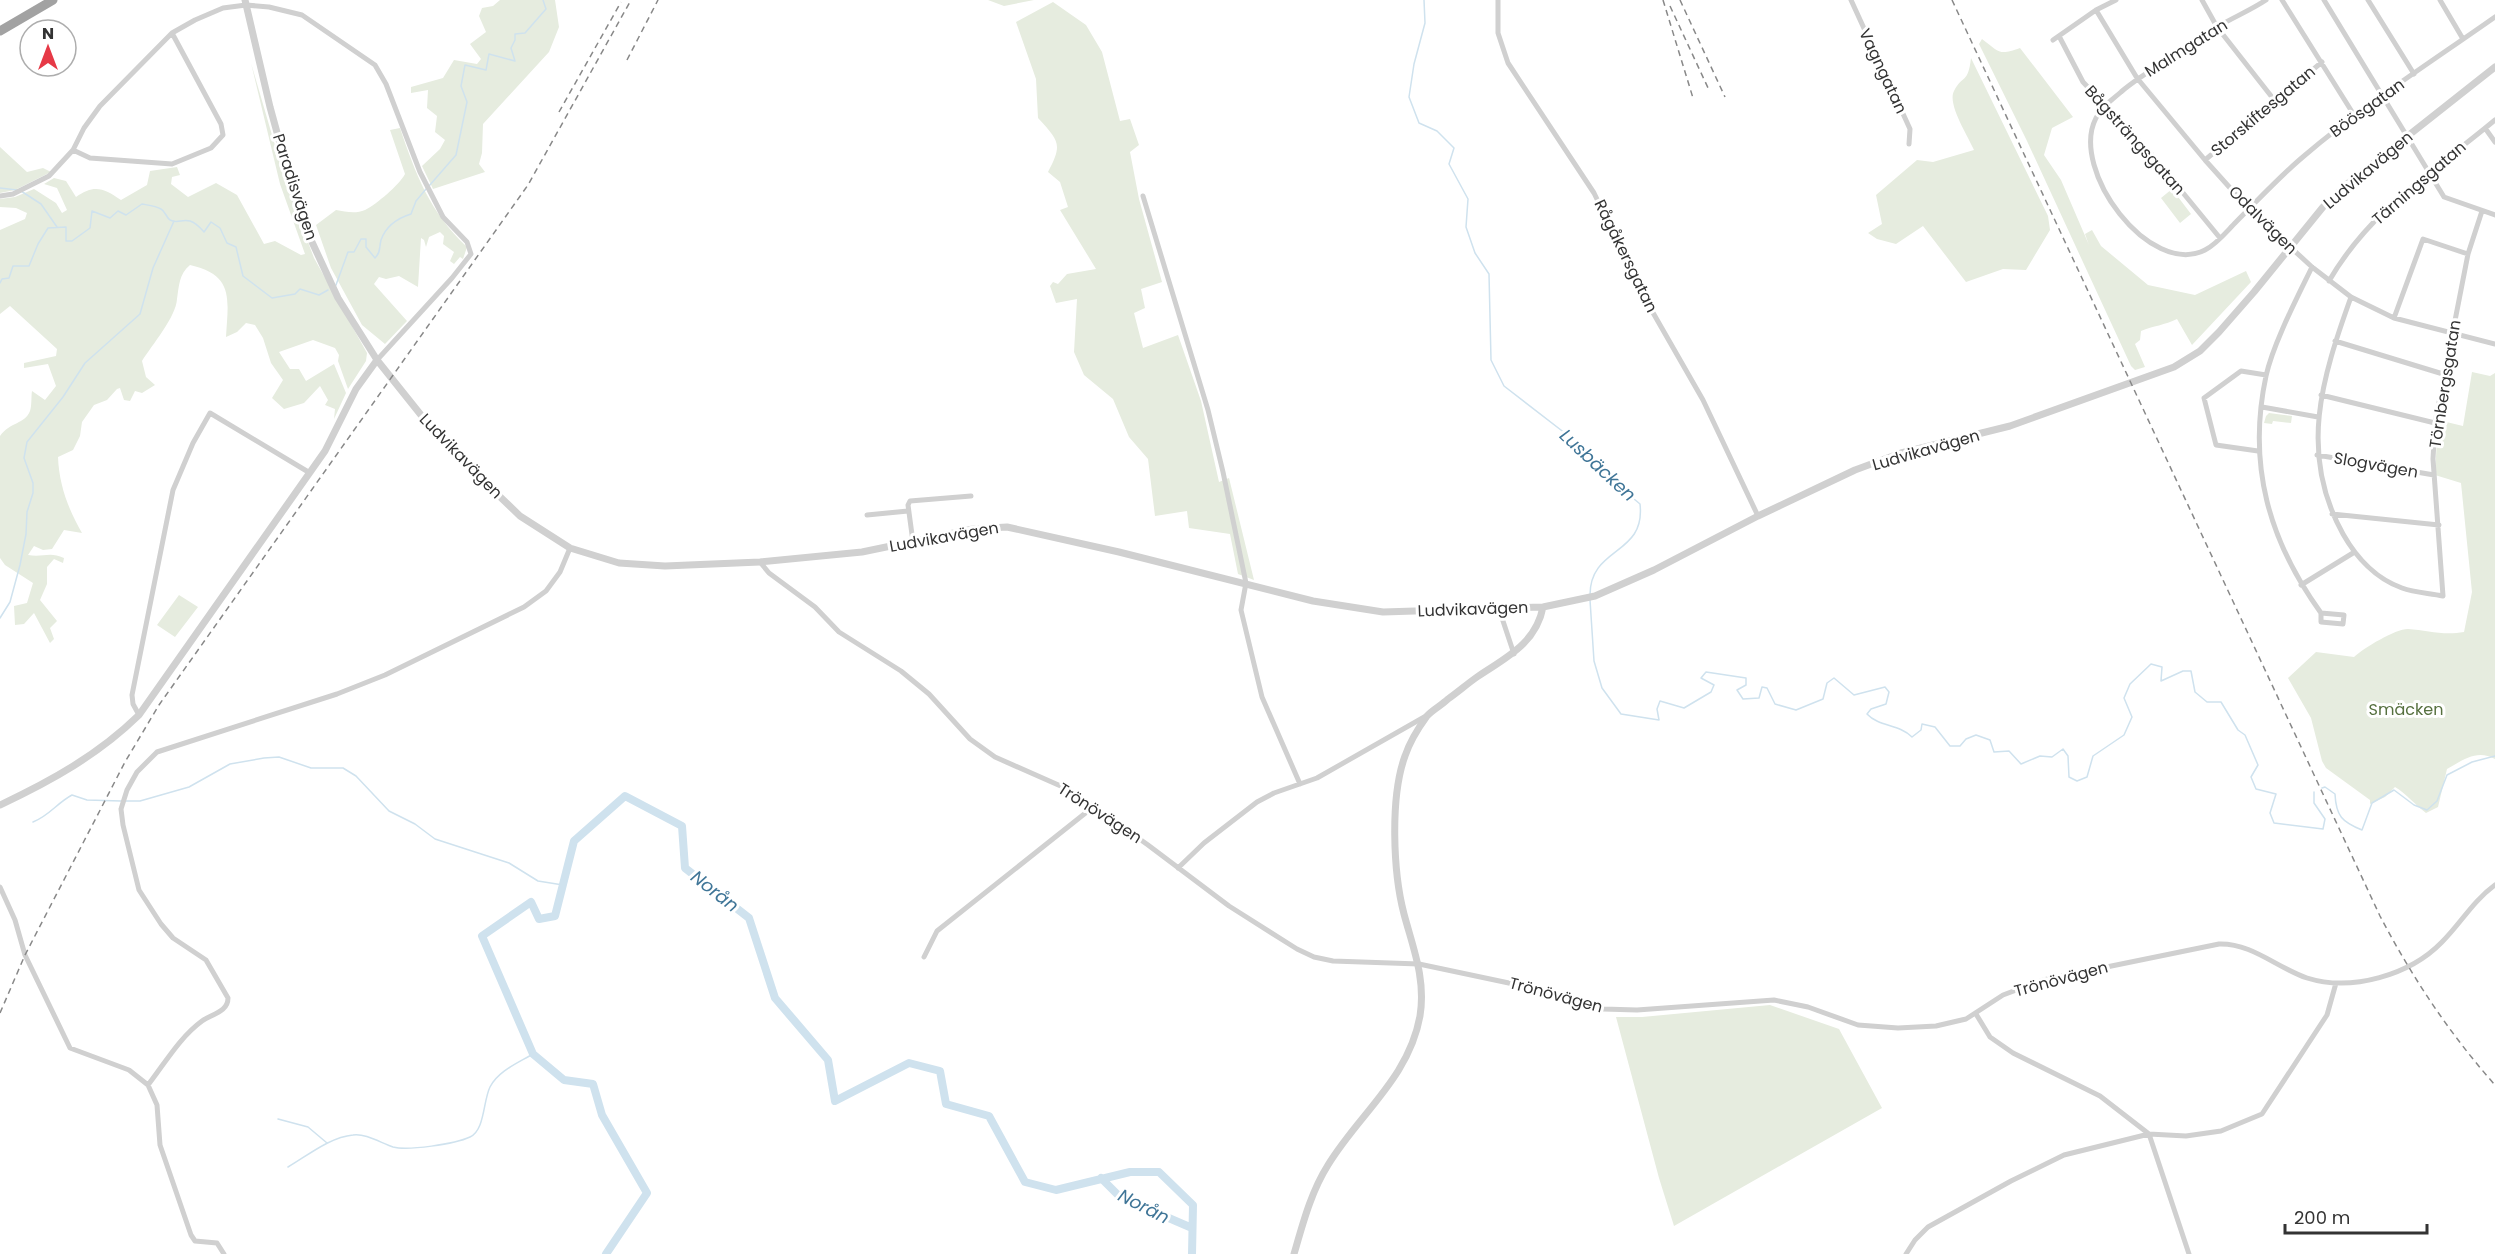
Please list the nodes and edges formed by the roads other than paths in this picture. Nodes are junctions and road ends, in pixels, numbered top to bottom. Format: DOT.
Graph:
graph roads {
  1 [pos="42,0"];
  2 [pos="53,0"];
  3 [pos="1498,0"];
  4 [pos="1851,0"];
  5 [pos="2116,0"];
  6 [pos="2202,0"];
  7 [pos="2266,0"];
  8 [pos="2282,0"];
  9 [pos="2324,0"];
  10 [pos="2368,0"];
  11 [pos="2440,0"];
  12 [pos="246,3"];
  13 [pos="2096,10"];
  14 [pos="2495,17"];
  15 [pos="0,25"];
  16 [pos="2217,27"];
  17 [pos="0,31"];
  18 [pos="172,33"];
  19 [pos="2059,36"];
  20 [pos="2463,39"];
  21 [pos="2053,40"];
  22 [pos="2322,62"];
  23 [pos="2495,67"];
  24 [pos="2414,74"];
  25 [pos="2137,78"];
  26 [pos="2383,96"];
  27 [pos="2275,101"];
  28 [pos="2105,104"];
  29 [pos="2354,115"];
  30 [pos="2495,120"];
  31 [pos="2485,128"];
  32 [pos="2406,137"];
  33 [pos="2495,142"];
  34 [pos="1909,144"];
  35 [pos="73,150"];
  36 [pos="2205,160"];
  37 [pos="2428,172"];
  38 [pos="0,196"];
  39 [pos="1143,196"];
  40 [pos="2249,209"];
  41 [pos="2482,211"];
  42 [pos="2495,215"];
  43 [pos="2220,238"];
  44 [pos="2290,247"];
  45 [pos="2468,254"];
  46 [pos="2312,267"];
  47 [pos="2329,281"];
  48 [pos="2351,297"];
  49 [pos="2394,318"];
  50 [pos="2452,334"];
  51 [pos="2335,341"];
  52 [pos="2495,344"];
  53 [pos="377,360"];
  54 [pos="2443,374"];
  55 [pos="2266,375"];
  56 [pos="2321,395"];
  57 [pos="2262,407"];
  58 [pos="2318,417"];
  59 [pos="2435,423"];
  60 [pos="2258,451"];
  61 [pos="2317,455"];
  62 [pos="310,473"];
  63 [pos="2434,475"];
  64 [pos="971,496"];
  65 [pos="908,511"];
  66 [pos="2332,514"];
  67 [pos="867,515"];
  68 [pos="1758,516"];
  69 [pos="2439,525"];
  70 [pos="913,542"];
  71 [pos="570,548"];
  72 [pos="2353,553"];
  73 [pos="760,562"];
  74 [pos="1246,583"];
  75 [pos="2301,585"];
  76 [pos="1543,607"];
  77 [pos="1499,609"];
  78 [pos="2321,613"];
  79 [pos="1514,654"];
  80 [pos="139,715"];
  81 [pos="1428,715"];
  82 [pos="1300,784"];
  83 [pos="0,805"];
  84 [pos="1094,807"];
  85 [pos="1178,868"];
  86 [pos="2495,885"];
  87 [pos="0,887"];
  88 [pos="924,957"];
  89 [pos="1419,964"];
  90 [pos="2336,983"];
  91 [pos="1976,1014"];
  92 [pos="148,1085"];
  93 [pos="2149,1134"];
  94 [pos="224,1254"];
  95 [pos="1294,1254"];
  96 [pos="1906,1254"];
  97 [pos="2189,1254"];
  1 -- 15 [label="highway"];
  2 -- 17 [label="highway"];
  3 -- 68 [label="street, Rågåkersgatan"];
  4 -- 34 [label="street, Vagngatan"];
  5 -- 13 [label="street"];
  6 -- 16 [label="street"];
  7 -- 16 [label="street, Malmgatan"];
  8 -- 22 [label="street"];
  9 -- 26 [label="street"];
  10 -- 24 [label="street"];
  11 -- 20 [label="street"];
  12 -- 18 [label="street"];
  12 -- 53 [label="street, Paradisvägen"];
  12 -- 53 [label="street"];
  13 -- 19 [label="street"];
  13 -- 25 [label="street, Odalvägen"];
  14 -- 20 [label="street, Böösgatan"];
  16 -- 25 [label="street, Malmgatan"];
  16 -- 27 [label="street"];
  18 -- 35 [label="street"];
  18 -- 35 [label="street"];
  19 -- 21 [label="street"];
  19 -- 28 [label="street, Bågsträngsgatan"];
  20 -- 24 [label="street, Böösgatan"];
  22 -- 27 [label="street, Storskiftesgatan"];
  22 -- 29 [label="street"];
  23 -- 32 [label="street, Ludvikavägen"];
  24 -- 26 [label="street, Böösgatan"];
  25 -- 28 [label="street, Malmgatan"];
  25 -- 36 [label="street, Odalvägen"];
  26 -- 29 [label="street, Böösgatan"];
  26 -- 32 [label="street"];
  27 -- 36 [label="street, Storskiftesgatan"];
  28 -- 43 [label="street, Bågsträngsgatan"];
  28 -- 43 [label="street, Böösgatan"];
  29 -- 40 [label="street, Böösgatan"];
  30 -- 31 [label="street, Tärningsgatan"];
  31 -- 33 [label="street"];
  31 -- 37 [label="street, Tärningsgatan"];
  32 -- 37 [label="street"];
  32 -- 44 [label="street, Ludvikavägen"];
  35 -- 38 [label="street"];
  36 -- 40 [label="street, Odalvägen"];
  37 -- 41 [label="street"];
  37 -- 47 [label="street, Tärningsgatan"];
  39 -- 74 [label="street"];
  40 -- 43 [label="street, Böösgatan"];
  40 -- 44 [label="street, Odalvägen"];
  41 -- 42 [label="street"];
  41 -- 45 [label="street, Törnbergsgatan"];
  44 -- 46 [label="street, Odalvägen"];
  44 -- 68 [label="street, Ludvikavägen"];
  45 -- 49 [label="street"];
  45 -- 50 [label="street, Törnbergsgatan"];
  46 -- 47 [label="street, Odalvägen"];
  46 -- 55 [label="street"];
  47 -- 48 [label="street, Odalvägen"];
  48 -- 49 [label="street, Odalvägen"];
  48 -- 51 [label="street"];
  49 -- 50 [label="street, Odalvägen"];
  50 -- 52 [label="street, Odalvägen"];
  50 -- 54 [label="street, Törnbergsgatan"];
  51 -- 54 [label="street"];
  51 -- 56 [label="street"];
  53 -- 62 [label="street"];
  53 -- 71 [label="street, Ludvikavägen"];
  54 -- 59 [label="street, Törnbergsgatan"];
  55 -- 57 [label="street"];
  55 -- 60 [label="street"];
  56 -- 58 [label="street"];
  56 -- 59 [label="street"];
  57 -- 58 [label="street"];
  57 -- 60 [label="street"];
  58 -- 61 [label="street"];
  59 -- 63 [label="street, Törnbergsgatan"];
  60 -- 75 [label="street"];
  61 -- 63 [label="street, Slogvägen"];
  61 -- 66 [label="street"];
  62 -- 80 [label="street"];
  62 -- 80 [label="street"];
  63 -- 69 [label="street, Törnbergsgatan"];
  64 -- 65 [label="street"];
  65 -- 67 [label="street"];
  65 -- 70 [label="street"];
  66 -- 69 [label="street"];
  66 -- 72 [label="street"];
  68 -- 76 [label="street, Ludvikavägen"];
  69 -- 72 [label="street, Törnbergsgatan"];
  70 -- 73 [label="street, Ludvikavägen"];
  70 -- 74 [label="street, Ludvikavägen"];
  71 -- 73 [label="street, Ludvikavägen"];
  71 -- 92 [label="street"];
  72 -- 75 [label="street"];
  73 -- 84 [label="street, Trönövägen"];
  74 -- 77 [label="street, Ludvikavägen"];
  74 -- 82 [label="street"];
  75 -- 78 [label="street"];
  76 -- 77 [label="street, Ludvikavägen"];
  76 -- 79 [label="street"];
  77 -- 79 [label="street"];
  79 -- 81 [label="street"];
  80 -- 83 [label="street"];
  81 -- 82 [label="street"];
  81 -- 89 [label="street"];
  82 -- 85 [label="street"];
  84 -- 85 [label="street, Trönövägen"];
  84 -- 88 [label="street"];
  85 -- 89 [label="street, Trönövägen"];
  86 -- 90 [label="street, Trönövägen"];
  87 -- 92 [label="street"];
  89 -- 91 [label="street, Trönövägen"];
  89 -- 95 [label="street"];
  90 -- 91 [label="street, Trönövägen"];
  90 -- 93 [label="street"];
  91 -- 93 [label="street"];
  92 -- 94 [label="street"];
  93 -- 96 [label="street"];
  93 -- 97 [label="street"];
}
